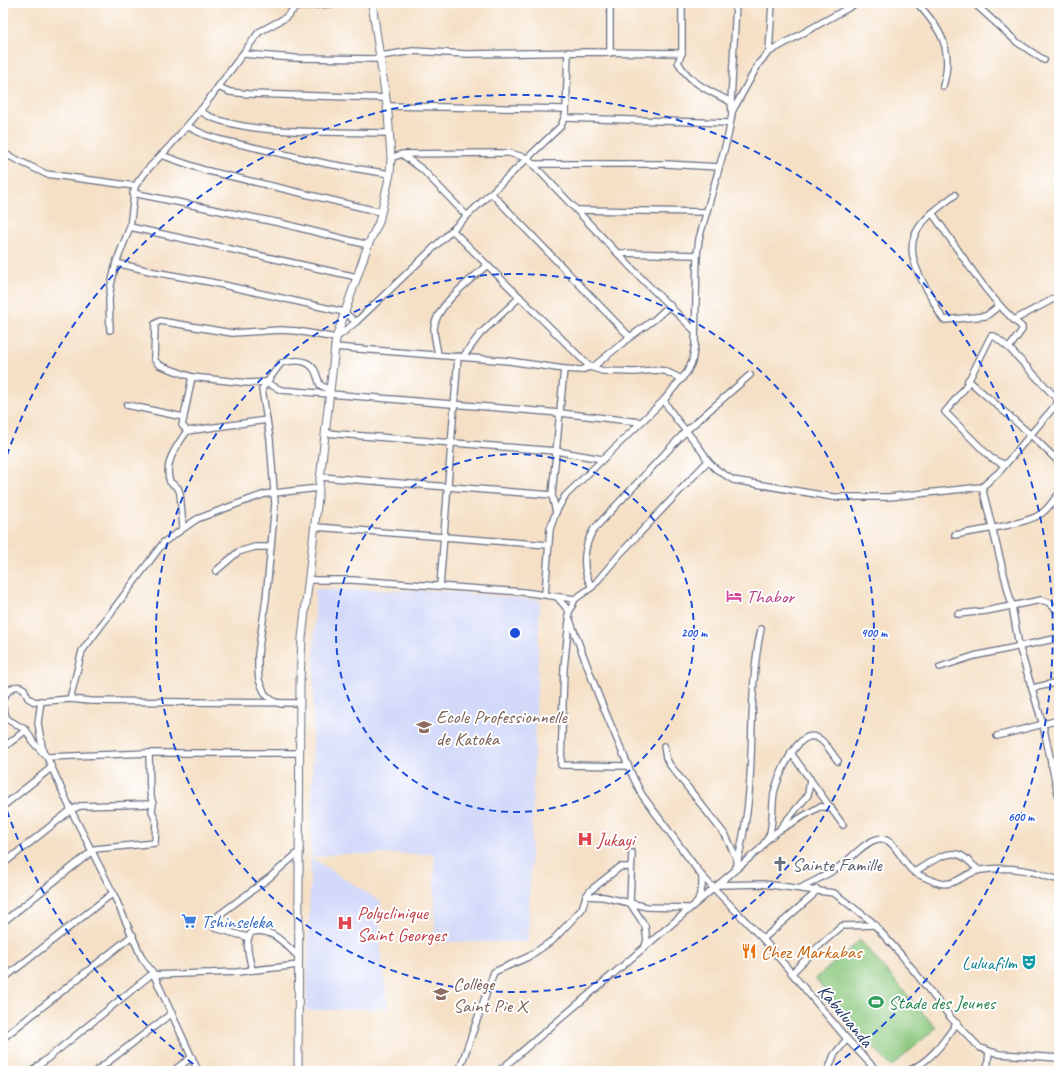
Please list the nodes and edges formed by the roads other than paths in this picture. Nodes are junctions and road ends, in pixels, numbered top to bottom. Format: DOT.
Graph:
graph roads {
  1 [pos="338,3"];
  2 [pos="372,3"];
  3 [pos="610,3"];
  4 [pos="682,3"];
  5 [pos="736,3"];
  6 [pos="772,3"];
  7 [pos="857,3"];
  8 [pos="917,3"];
  9 [pos="974,3"];
  10 [pos="295,5"];
  11 [pos="568,52"];
  12 [pos="769,52"];
  13 [pos="610,53"];
  14 [pos="682,53"];
  15 [pos="243,54"];
  16 [pos="380,58"];
  17 [pos="1044,60"];
  18 [pos="943,86"];
  19 [pos="218,87"];
  20 [pos="386,98"];
  21 [pos="730,102"];
  22 [pos="387,106"];
  23 [pos="566,109"];
  24 [pos="200,111"];
  25 [pos="732,114"];
  26 [pos="565,118"];
  27 [pos="730,123"];
  28 [pos="187,126"];
  29 [pos="390,133"];
  30 [pos="3,152"];
  31 [pos="402,154"];
  32 [pos="162,155"];
  33 [pos="391,158"];
  34 [pos="527,158"];
  35 [pos="534,164"];
  36 [pos="719,167"];
  37 [pos="390,174"];
  38 [pos="135,186"];
  39 [pos="133,193"];
  40 [pos="491,193"];
  41 [pos="955,195"];
  42 [pos="577,210"];
  43 [pos="381,212"];
  44 [pos="707,212"];
  45 [pos="932,213"];
  46 [pos="467,216"];
  47 [pos="130,227"];
  48 [pos="452,230"];
  49 [pos="368,245"];
  50 [pos="620,253"];
  51 [pos="697,255"];
  52 [pos="116,263"];
  53 [pos="487,265"];
  54 [pos="357,277"];
  55 [pos="1059,296"];
  56 [pos="520,297"];
  57 [pos="670,305"];
  58 [pos="999,306"];
  59 [pos="344,312"];
  60 [pos="1014,320"];
  61 [pos="356,322"];
  62 [pos="110,330"];
  63 [pos="696,331"];
  64 [pos="630,337"];
  65 [pos="336,338"];
  66 [pos="334,347"];
  67 [pos="1009,348"];
  68 [pos="438,355"];
  69 [pos="460,356"];
  70 [pos="591,367"];
  71 [pos="564,369"];
  72 [pos="750,375"];
  73 [pos="192,377"];
  74 [pos="682,379"];
  75 [pos="968,380"];
  76 [pos="265,382"];
  77 [pos="330,392"];
  78 [pos="664,400"];
  79 [pos="1059,401"];
  80 [pos="127,405"];
  81 [pos="454,405"];
  82 [pos="560,413"];
  83 [pos="183,417"];
  84 [pos="268,420"];
  85 [pos="640,422"];
  86 [pos="687,430"];
  87 [pos="187,431"];
  88 [pos="325,433"];
  89 [pos="1032,435"];
  90 [pos="451,443"];
  91 [pos="556,451"];
  92 [pos="602,459"];
  93 [pos="708,460"];
  94 [pos="1059,462"];
  95 [pos="1005,465"];
  96 [pos="321,477"];
  97 [pos="448,487"];
  98 [pos="982,487"];
  99 [pos="319,488"];
  100 [pos="286,492"];
  101 [pos="274,493"];
  102 [pos="265,494"];
  103 [pos="552,494"];
  104 [pos="1059,494"];
  105 [pos="275,504"];
  106 [pos="556,512"];
  107 [pos="183,518"];
  108 [pos="197,519"];
  109 [pos="183,527"];
  110 [pos="316,527"];
  111 [pos="993,528"];
  112 [pos="955,535"];
  113 [pos="444,537"];
  114 [pos="548,545"];
  115 [pos="270,547"];
  116 [pos="216,571"];
  117 [pos="309,580"];
  118 [pos="440,586"];
  119 [pos="592,587"];
  120 [pos="545,594"];
  121 [pos="557,597"];
  122 [pos="575,599"];
  123 [pos="1012,606"];
  124 [pos="569,611"];
  125 [pos="1059,612"];
  126 [pos="958,614"];
  127 [pos="569,620"];
  128 [pos="761,629"];
  129 [pos="1059,638"];
  130 [pos="1019,646"];
  131 [pos="940,667"];
  132 [pos="1059,682"];
  133 [pos="1033,688"];
  134 [pos="3,699"];
  135 [pos="70,699"];
  136 [pos="41,701"];
  137 [pos="300,703"];
  138 [pos="281,704"];
  139 [pos="3,708"];
  140 [pos="1059,720"];
  141 [pos="1043,725"];
  142 [pos="26,730"];
  143 [pos="997,736"];
  144 [pos="664,746"];
  145 [pos="3,748"];
  146 [pos="149,753"];
  147 [pos="300,753"];
  148 [pos="791,753"];
  149 [pos="45,754"];
  150 [pos="838,761"];
  151 [pos="1059,762"];
  152 [pos="1050,764"];
  153 [pos="628,766"];
  154 [pos="51,768"];
  155 [pos="810,780"];
  156 [pos="822,795"];
  157 [pos="808,796"];
  158 [pos="1059,798"];
  159 [pos="153,804"];
  160 [pos="3,806"];
  161 [pos="831,807"];
  162 [pos="820,808"];
  163 [pos="71,810"];
  164 [pos="843,825"];
  165 [pos="778,832"];
  166 [pos="767,840"];
  167 [pos="300,851"];
  168 [pos="91,852"];
  169 [pos="632,853"];
  170 [pos="738,862"];
  171 [pos="3,864"];
  172 [pos="631,867"];
  173 [pos="735,870"];
  174 [pos="979,870"];
  175 [pos="914,872"];
  176 [pos="702,876"];
  177 [pos="1059,879"];
  178 [pos="717,886"];
  179 [pos="804,888"];
  180 [pos="817,889"];
  181 [pos="113,893"];
  182 [pos="586,896"];
  183 [pos="812,896"];
  184 [pos="698,901"];
  185 [pos="630,903"];
  186 [pos="688,908"];
  187 [pos="3,922"];
  188 [pos="875,925"];
  189 [pos="133,935"];
  190 [pos="247,937"];
  191 [pos="763,939"];
  192 [pos="645,947"];
  193 [pos="299,957"];
  194 [pos="299,965"];
  195 [pos="252,970"];
  196 [pos="792,973"];
  197 [pos="153,974"];
  198 [pos="3,979"];
  199 [pos="172,1013"];
  200 [pos="957,1023"];
  201 [pos="3,1038"];
  202 [pos="847,1039"];
  203 [pos="989,1052"];
  204 [pos="192,1057"];
  205 [pos="1059,1058"];
  206 [pos="32,1071"];
  207 [pos="96,1071"];
  208 [pos="173,1071"];
  209 [pos="198,1071"];
  210 [pos="298,1071"];
  211 [pos="459,1071"];
  212 [pos="499,1071"];
  213 [pos="828,1071"];
  214 [pos="877,1071"];
  215 [pos="908,1071"];
  216 [pos="987,1071"];
  1 -- 10 [label="street"];
  2 -- 16 [label="street"];
  3 -- 13 [label="street"];
  4 -- 14 [label="street"];
  5 -- 21 [label="street"];
  6 -- 12 [label="street"];
  7 -- 12 [label="street"];
  8 -- 18 [label="street"];
  9 -- 17 [label="street"];
  10 -- 15 [label="street"];
  11 -- 13 [label="street"];
  11 -- 16 [label="street"];
  11 -- 23 [label="street"];
  12 -- 25 [label="street"];
  13 -- 14 [label="street"];
  14 -- 21 [label="street"];
  15 -- 16 [label="street"];
  15 -- 19 [label="street"];
  16 -- 20 [label="street"];
  19 -- 20 [label="street"];
  19 -- 24 [label="street"];
  20 -- 22 [label="street"];
  21 -- 25 [label="street"];
  22 -- 23 [label="street"];
  22 -- 29 [label="street"];
  23 -- 26 [label="street"];
  24 -- 28 [label="street"];
  24 -- 29 [label="street"];
  25 -- 27 [label="street"];
  26 -- 27 [label="street"];
  26 -- 34 [label="street"];
  27 -- 36 [label="street"];
  28 -- 32 [label="street"];
  28 -- 37 [label="street"];
  29 -- 33 [label="street"];
  30 -- 38 [label="street"];
  31 -- 33 [label="street"];
  31 -- 34 [label="street"];
  31 -- 46 [label="street"];
  32 -- 38 [label="street"];
  32 -- 43 [label="street"];
  33 -- 37 [label="street"];
  34 -- 35 [label="street"];
  34 -- 40 [label="street"];
  35 -- 36 [label="street"];
  35 -- 42 [label="street"];
  36 -- 44 [label="street"];
  37 -- 43 [label="street"];
  38 -- 39 [label="street"];
  39 -- 47 [label="street"];
  39 -- 49 [label="street"];
  40 -- 46 [label="street"];
  40 -- 64 [label="street"];
  41 -- 45 [label="street"];
  42 -- 44 [label="street"];
  42 -- 50 [label="street"];
  43 -- 49 [label="street"];
  44 -- 51 [label="street"];
  45 -- 58 [label="street"];
  45 -- 58 [label="street"];
  46 -- 48 [label="street"];
  47 -- 52 [label="street"];
  47 -- 54 [label="street"];
  48 -- 53 [label="street"];
  48 -- 61 [label="street"];
  49 -- 54 [label="street"];
  50 -- 51 [label="street"];
  50 -- 57 [label="street"];
  51 -- 63 [label="street"];
  52 -- 59 [label="street"];
  52 -- 62 [label="street"];
  53 -- 56 [label="street"];
  53 -- 68 [label="street"];
  54 -- 59 [label="street"];
  55 -- 60 [label="street"];
  56 -- 69 [label="street"];
  56 -- 70 [label="street"];
  57 -- 63 [label="street"];
  57 -- 64 [label="street"];
  58 -- 60 [label="street"];
  59 -- 61 [label="street"];
  59 -- 65 [label="street"];
  60 -- 67 [label="street"];
  61 -- 65 [label="street"];
  63 -- 74 [label="street"];
  64 -- 70 [label="street"];
  65 -- 66 [label="street"];
  65 -- 73 [label="street"];
  66 -- 68 [label="street"];
  66 -- 77 [label="street"];
  67 -- 75 [label="street"];
  67 -- 79 [label="street"];
  68 -- 69 [label="street"];
  69 -- 71 [label="street"];
  69 -- 81 [label="street"];
  70 -- 71 [label="street"];
  70 -- 74 [label="street"];
  71 -- 82 [label="street"];
  72 -- 86 [label="street"];
  73 -- 76 [label="street"];
  73 -- 83 [label="street"];
  74 -- 78 [label="street"];
  75 -- 89 [label="street"];
  75 -- 95 [label="street"];
  76 -- 77 [label="street"];
  76 -- 77 [label="street"];
  76 -- 84 [label="street"];
  77 -- 81 [label="street"];
  77 -- 88 [label="street"];
  78 -- 85 [label="street"];
  78 -- 86 [label="street"];
  79 -- 89 [label="street"];
  80 -- 83 [label="street"];
  81 -- 82 [label="street"];
  81 -- 90 [label="street"];
  82 -- 85 [label="street"];
  82 -- 91 [label="street"];
  83 -- 87 [label="street"];
  84 -- 87 [label="street"];
  84 -- 101 [label="street"];
  85 -- 92 [label="street"];
  86 -- 93 [label="street"];
  86 -- 119 [label="street"];
  87 -- 107 [label="street"];
  88 -- 90 [label="street"];
  88 -- 96 [label="street"];
  89 -- 94 [label="street"];
  89 -- 95 [label="street"];
  90 -- 91 [label="street"];
  90 -- 97 [label="street"];
  91 -- 92 [label="street"];
  91 -- 103 [label="street"];
  92 -- 106 [label="street"];
  93 -- 98 [label="street"];
  93 -- 119 [label="street"];
  95 -- 98 [label="street"];
  96 -- 97 [label="street"];
  96 -- 99 [label="street"];
  97 -- 103 [label="street"];
  97 -- 113 [label="street"];
  98 -- 111 [label="street"];
  99 -- 100 [label="street"];
  99 -- 110 [label="street"];
  100 -- 101 [label="street"];
  100 -- 105 [label="street"];
  101 -- 102 [label="street"];
  101 -- 105 [label="street"];
  102 -- 105 [label="street"];
  102 -- 108 [label="street"];
  103 -- 106 [label="street"];
  104 -- 111 [label="street"];
  105 -- 115 [label="street"];
  106 -- 114 [label="street"];
  107 -- 108 [label="street"];
  107 -- 109 [label="street"];
  108 -- 109 [label="street"];
  109 -- 135 [label="street"];
  110 -- 113 [label="street"];
  110 -- 117 [label="street"];
  111 -- 112 [label="street"];
  111 -- 123 [label="street"];
  113 -- 114 [label="street"];
  113 -- 118 [label="street"];
  114 -- 120 [label="street"];
  115 -- 116 [label="street"];
  115 -- 138 [label="street"];
  117 -- 118 [label="street"];
  117 -- 137 [label="street"];
  118 -- 120 [label="street"];
  119 -- 122 [label="street"];
  120 -- 121 [label="street"];
  121 -- 122 [label="street"];
  121 -- 124 [label="street"];
  122 -- 124 [label="street"];
  123 -- 125 [label="street"];
  123 -- 126 [label="street"];
  123 -- 130 [label="street"];
  124 -- 127 [label="street"];
  127 -- 153 [label="street, Kabuluanda"];
  127 -- 153 [label="street"];
  128 -- 170 [label="street"];
  129 -- 130 [label="street"];
  130 -- 131 [label="street"];
  130 -- 133 [label="street"];
  132 -- 133 [label="street"];
  133 -- 141 [label="street"];
  134 -- 136 [label="street"];
  135 -- 136 [label="street"];
  135 -- 138 [label="street"];
  136 -- 149 [label="street"];
  137 -- 138 [label="street"];
  137 -- 147 [label="street"];
  139 -- 142 [label="street"];
  140 -- 141 [label="street"];
  141 -- 143 [label="street"];
  141 -- 152 [label="street"];
  142 -- 145 [label="street"];
  142 -- 149 [label="street"];
  144 -- 170 [label="street"];
  146 -- 147 [label="street"];
  146 -- 149 [label="street"];
  146 -- 159 [label="street"];
  147 -- 167 [label="street"];
  148 -- 150 [label="street"];
  148 -- 155 [label="street"];
  148 -- 166 [label="street"];
  149 -- 154 [label="street"];
  151 -- 152 [label="street"];
  152 -- 158 [label="street"];
  153 -- 176 [label="street, Kabuluanda"];
  154 -- 160 [label="street"];
  154 -- 163 [label="street"];
  155 -- 156 [label="street"];
  155 -- 157 [label="street"];
  156 -- 157 [label="street"];
  156 -- 161 [label="street"];
  156 -- 162 [label="street"];
  157 -- 165 [label="street"];
  159 -- 163 [label="street"];
  159 -- 168 [label="street"];
  161 -- 162 [label="street"];
  161 -- 164 [label="street"];
  162 -- 165 [label="street"];
  163 -- 168 [label="street"];
  163 -- 171 [label="street"];
  165 -- 166 [label="street"];
  166 -- 173 [label="street"];
  167 -- 190 [label="street"];
  167 -- 193 [label="street"];
  168 -- 181 [label="street"];
  168 -- 187 [label="street"];
  169 -- 172 [label="street"];
  170 -- 173 [label="street"];
  172 -- 182 [label="street"];
  172 -- 185 [label="street"];
  173 -- 178 [label="street"];
  174 -- 175 [label="street"];
  174 -- 175 [label="street"];
  174 -- 177 [label="street"];
  175 -- 179 [label="street"];
  176 -- 178 [label="street, Kabuluanda"];
  176 -- 184 [label="street"];
  178 -- 179 [label="street"];
  178 -- 184 [label="street"];
  178 -- 191 [label="street, Kabuluanda"];
  179 -- 180 [label="street"];
  179 -- 183 [label="street"];
  180 -- 183 [label="street"];
  180 -- 188 [label="street"];
  181 -- 189 [label="street"];
  181 -- 198 [label="street"];
  182 -- 185 [label="street"];
  182 -- 211 [label="street"];
  183 -- 191 [label="street"];
  184 -- 186 [label="street"];
  185 -- 186 [label="street"];
  185 -- 192 [label="street"];
  186 -- 192 [label="street"];
  188 -- 196 [label="street"];
  188 -- 200 [label="street"];
  189 -- 197 [label="street"];
  189 -- 201 [label="street"];
  190 -- 193 [label="street"];
  190 -- 195 [label="street"];
  191 -- 196 [label="street, Kabuluanda"];
  192 -- 212 [label="street"];
  193 -- 194 [label="street"];
  194 -- 195 [label="street"];
  194 -- 210 [label="street"];
  195 -- 197 [label="street"];
  196 -- 202 [label="street, Kabuluanda"];
  197 -- 199 [label="street"];
  197 -- 206 [label="street"];
  199 -- 204 [label="street"];
  199 -- 207 [label="street"];
  200 -- 203 [label="street"];
  200 -- 215 [label="street"];
  202 -- 213 [label="street"];
  202 -- 214 [label="street, Kabuluanda"];
  203 -- 205 [label="street"];
  203 -- 216 [label="street"];
  204 -- 208 [label="street"];
  204 -- 209 [label="street"];
}
